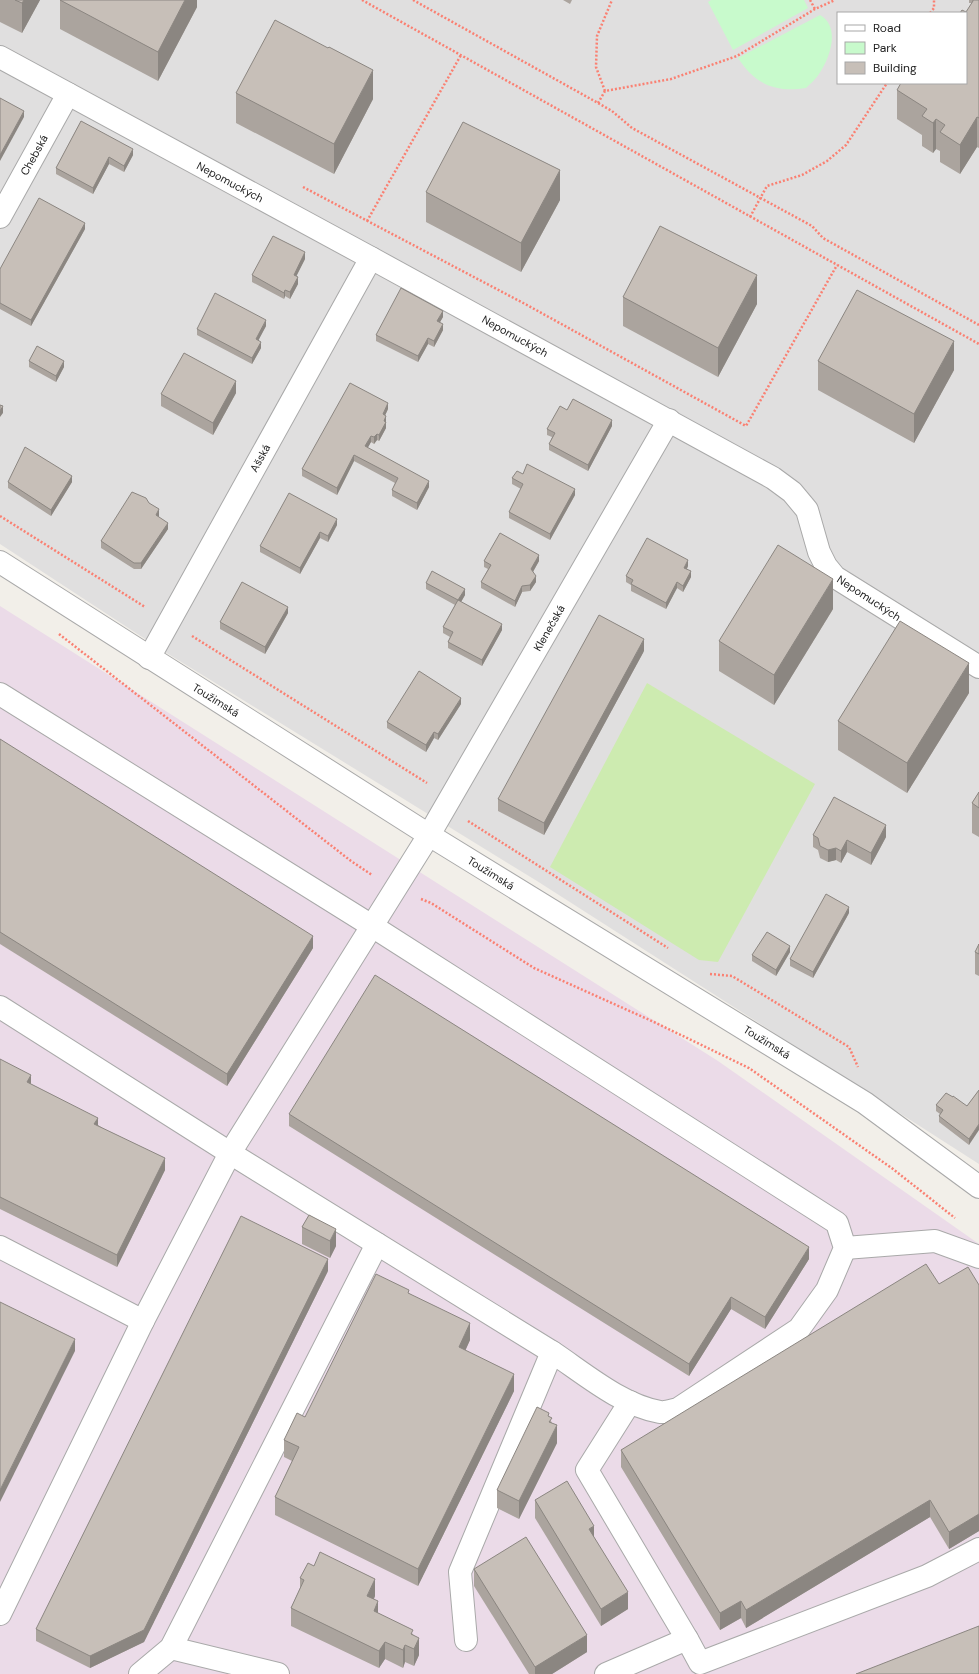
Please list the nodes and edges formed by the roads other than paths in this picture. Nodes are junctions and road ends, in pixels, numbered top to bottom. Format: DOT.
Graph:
graph roads {
  1 [pos="0,57"];
  2 [pos="68,94"];
  3 [pos="0,217"];
  4 [pos="371,258"];
  5 [pos="669,420"];
  6 [pos="0,562"];
  7 [pos="149,658"];
  8 [pos="979,667"];
  9 [pos="0,694"];
  10 [pos="430,835"];
  11 [pos="372,926"];
  12 [pos="0,1007"];
  13 [pos="230,1152"];
  14 [pos="979,1187"];
  15 [pos="377,1244"];
  16 [pos="0,1247"];
  17 [pos="845,1248"];
  18 [pos="979,1256"];
  19 [pos="143,1320"];
  20 [pos="552,1352"];
  21 [pos="630,1402"];
  22 [pos="979,1549"];
  23 [pos="0,1614"];
  24 [pos="687,1639"];
  25 [pos="466,1640"];
  26 [pos="171,1648"];
  27 [pos="702,1669"];
  28 [pos="140,1674"];
  29 [pos="278,1674"];
  30 [pos="606,1674"];
  1 -- 2 [label="street, Nepomuckých"];
  2 -- 3 [label="street, Chebská"];
  2 -- 4 [label="street, Nepomuckých"];
  4 -- 5 [label="street, Nepomuckých"];
  4 -- 7 [label="street, Ašská"];
  5 -- 8 [label="street, Nepomuckých"];
  5 -- 10 [label="street, Klenečská"];
  6 -- 7 [label="street, Toužimská"];
  7 -- 10 [label="street, Toužimská"];
  9 -- 11 [label="street"];
  10 -- 11 [label="street, Klenečská"];
  10 -- 14 [label="street, Toužimská"];
  11 -- 13 [label="street, Klenečská"];
  11 -- 17 [label="street"];
  12 -- 13 [label="street"];
  13 -- 15 [label="street"];
  13 -- 19 [label="street, Klenečská"];
  15 -- 20 [label="street"];
  15 -- 26 [label="street"];
  16 -- 19 [label="street"];
  17 -- 18 [label="street"];
  17 -- 21 [label="street"];
  19 -- 23 [label="street, Klenečská"];
  20 -- 21 [label="street"];
  20 -- 25 [label="street"];
  21 -- 24 [label="street"];
  22 -- 27 [label="street"];
  24 -- 27 [label="street"];
  24 -- 30 [label="street"];
  26 -- 28 [label="street"];
  26 -- 29 [label="street"];
}
